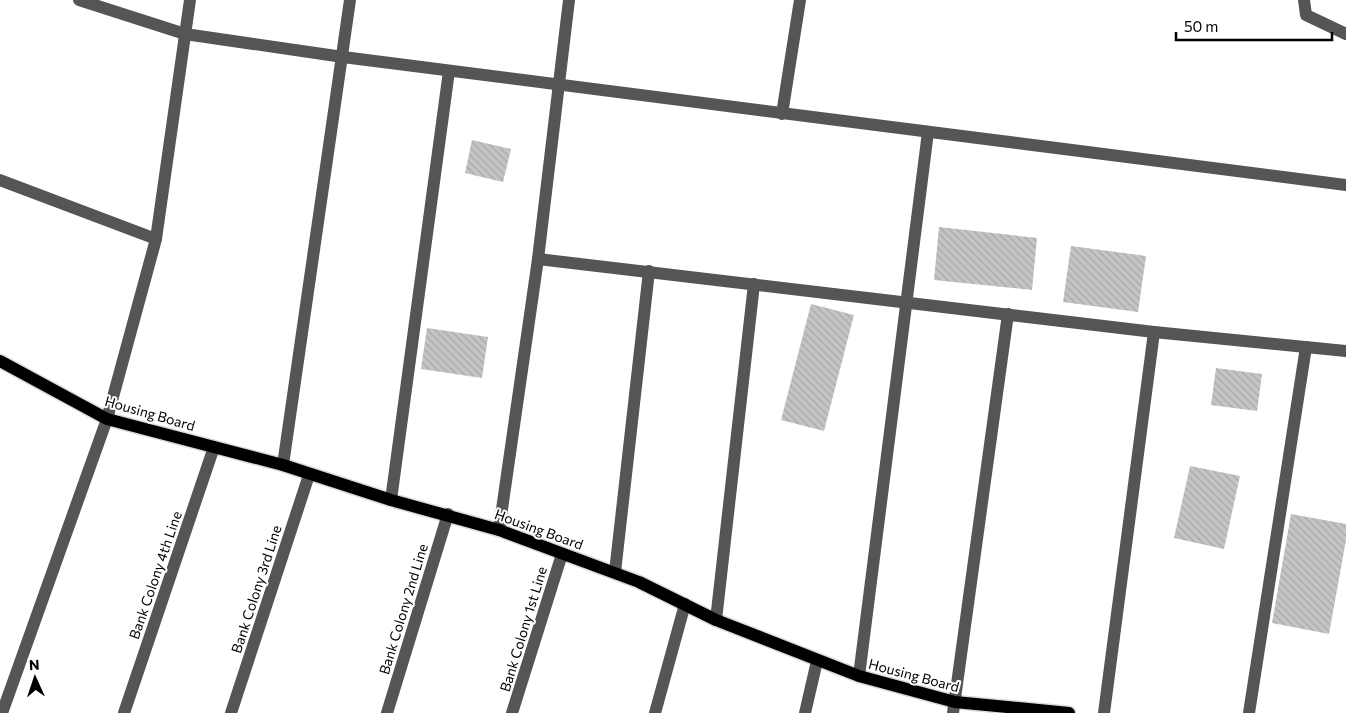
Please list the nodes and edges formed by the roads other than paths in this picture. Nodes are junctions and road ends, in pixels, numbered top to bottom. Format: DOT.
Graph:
graph roads {
  1 [pos="82,0"];
  2 [pos="190,0"];
  3 [pos="350,0"];
  4 [pos="569,0"];
  5 [pos="800,0"];
  6 [pos="1304,0"];
  7 [pos="185,34"];
  8 [pos="1346,34"];
  9 [pos="343,57"];
  10 [pos="449,71"];
  11 [pos="560,86"];
  12 [pos="782,114"];
  13 [pos="928,132"];
  14 [pos="0,180"];
  15 [pos="1346,186"];
  16 [pos="156,239"];
  17 [pos="538,259"];
  18 [pos="649,272"];
  19 [pos="754,284"];
  20 [pos="906,301"];
  21 [pos="1008,314"];
  22 [pos="1154,332"];
  23 [pos="1306,347"];
  24 [pos="1346,351"];
  25 [pos="0,361"];
  26 [pos="107,418"];
  27 [pos="214,447"];
  28 [pos="283,465"];
  29 [pos="309,474"];
  30 [pos="391,500"];
  31 [pos="448,514"];
  32 [pos="499,530"];
  33 [pos="562,554"];
  34 [pos="615,572"];
  35 [pos="685,604"];
  36 [pos="716,620"];
  37 [pos="817,661"];
  38 [pos="859,676"];
  39 [pos="954,708"];
  40 [pos="2,713"];
  41 [pos="124,713"];
  42 [pos="231,713"];
  43 [pos="387,713"];
  44 [pos="512,713"];
  45 [pos="656,713"];
  46 [pos="805,713"];
  47 [pos="1069,713"];
  48 [pos="1104,713"];
  49 [pos="1248,713"];
  1 -- 7 [label="street"];
  2 -- 7 [label="street"];
  3 -- 9 [label="street"];
  4 -- 11 [label="street"];
  5 -- 12 [label="street"];
  6 -- 8 [label="street"];
  7 -- 9 [label="street"];
  7 -- 16 [label="street"];
  9 -- 10 [label="street"];
  9 -- 28 [label="street"];
  10 -- 11 [label="street"];
  10 -- 30 [label="street"];
  11 -- 12 [label="street"];
  11 -- 17 [label="street"];
  12 -- 13 [label="street"];
  13 -- 15 [label="street"];
  13 -- 20 [label="street"];
  14 -- 16 [label="street"];
  16 -- 26 [label="street"];
  17 -- 18 [label="street"];
  17 -- 32 [label="street"];
  18 -- 19 [label="street"];
  18 -- 34 [label="street"];
  19 -- 20 [label="street"];
  19 -- 36 [label="street"];
  20 -- 21 [label="street"];
  20 -- 38 [label="street"];
  21 -- 22 [label="street"];
  21 -- 39 [label="street"];
  22 -- 23 [label="street"];
  22 -- 48 [label="street"];
  23 -- 24 [label="street"];
  23 -- 49 [label="street"];
  25 -- 26 [label="main road, Housing Board"];
  26 -- 27 [label="main road, Housing Board"];
  26 -- 40 [label="street"];
  27 -- 28 [label="main road, Housing Board"];
  27 -- 41 [label="street, Bank Colony 4th Line"];
  28 -- 29 [label="main road, Housing Board"];
  29 -- 30 [label="main road, Housing Board"];
  29 -- 42 [label="street, Bank Colony 3rd Line"];
  30 -- 31 [label="main road, Housing Board"];
  31 -- 32 [label="main road, Housing Board"];
  31 -- 43 [label="street, Bank Colony 2nd Line"];
  32 -- 33 [label="main road, Housing Board"];
  33 -- 34 [label="main road, Housing Board"];
  33 -- 44 [label="street, Bank Colony 1st Line"];
  34 -- 35 [label="main road, Housing Board"];
  35 -- 36 [label="main road, Housing Board"];
  35 -- 45 [label="street"];
  36 -- 37 [label="main road, Housing Board"];
  37 -- 38 [label="main road, Housing Board"];
  37 -- 46 [label="street"];
  38 -- 39 [label="main road, Housing Board"];
  39 -- 47 [label="main road, Housing Board"];
}
